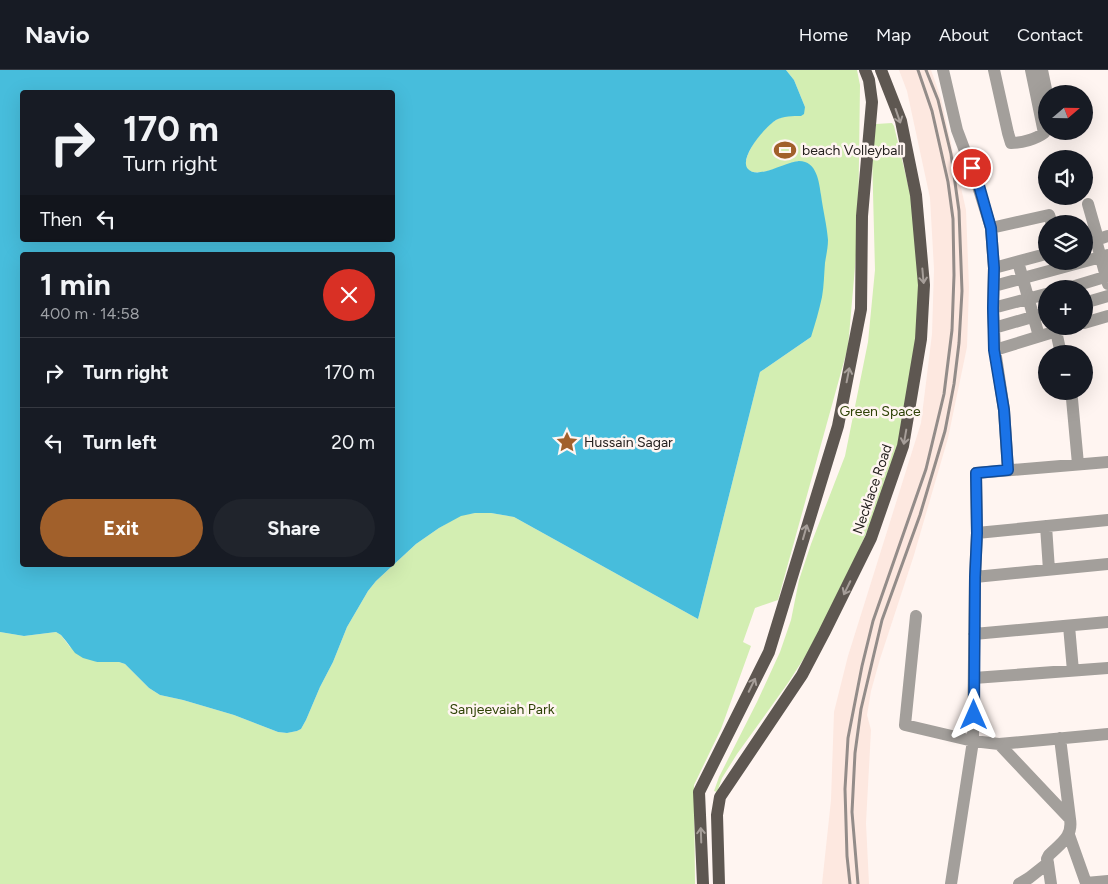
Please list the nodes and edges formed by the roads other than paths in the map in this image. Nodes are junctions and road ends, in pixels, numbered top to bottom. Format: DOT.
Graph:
graph roads {
  1 [pos="865,70"];
  2 [pos="881,70"];
  3 [pos="942,70"];
  4 [pos="994,70"];
  5 [pos="1032,70"];
  6 [pos="1042,70"];
  7 [pos="1039,85"];
  8 [pos="1043,85"];
  9 [pos="892,98"];
  10 [pos="872,102"];
  11 [pos="1038,136"];
  12 [pos="1088,205"];
  13 [pos="1038,217"];
  14 [pos="991,228"];
  15 [pos="1097,240"];
  16 [pos="1038,256"];
  17 [pos="1104,256"];
  18 [pos="1018,262"];
  19 [pos="994,268"];
  20 [pos="1047,270"];
  21 [pos="1107,278"];
  22 [pos="1022,279"];
  23 [pos="1093,282"];
  24 [pos="994,286"];
  25 [pos="1038,296"];
  26 [pos="1108,296"];
  27 [pos="1028,299"];
  28 [pos="1093,300"];
  29 [pos="993,308"];
  30 [pos="1038,315"];
  31 [pos="1108,316"];
  32 [pos="1033,317"];
  33 [pos="1093,320"];
  34 [pos="994,328"];
  35 [pos="1042,335"];
  36 [pos="1039,336"];
  37 [pos="994,350"];
  38 [pos="1072,400"];
  39 [pos="1108,462"];
  40 [pos="1078,464"];
  41 [pos="1008,470"];
  42 [pos="1108,520"];
  43 [pos="1046,526"];
  44 [pos="977,533"];
  45 [pos="1108,564"];
  46 [pos="1049,570"];
  47 [pos="975,577"];
  48 [pos="916,616"];
  49 [pos="1108,622"];
  50 [pos="1069,626"];
  51 [pos="974,634"];
  52 [pos="1108,668"];
  53 [pos="1073,670"];
  54 [pos="974,678"];
  55 [pos="1108,734"];
  56 [pos="1060,738"];
  57 [pos="973,741"];
  58 [pos="999,744"];
  59 [pos="699,792"];
  60 [pos="720,797"];
  61 [pos="1070,819"];
  62 [pos="1069,835"];
  63 [pos="1048,863"];
  64 [pos="1108,880"];
  65 [pos="703,884"];
  66 [pos="719,884"];
  67 [pos="951,884"];
  68 [pos="1019,884"];
  69 [pos="1051,884"];
  70 [pos="1086,884"];
  1 -- 10 [label="main road"];
  2 -- 9 [label="main road, Necklace Road"];
  3 -- 14 [label="street"];
  4 -- 11 [label="street"];
  5 -- 7 [label="street"];
  6 -- 8 [label="street"];
  9 -- 10 [label="main road"];
  9 -- 60 [label="main road, Necklace Road, one-way"];
  59 -- 10 [label="main road, one-way"];
  12 -- 15 [label="street"];
  13 -- 14 [label="street"];
  14 -- 19 [label="street"];
  15 -- 17 [label="street"];
  16 -- 18 [label="street"];
  17 -- 21 [label="street"];
  18 -- 19 [label="street"];
  18 -- 22 [label="street"];
  19 -- 24 [label="street"];
  20 -- 22 [label="street"];
  21 -- 23 [label="street"];
  22 -- 24 [label="street"];
  22 -- 27 [label="street"];
  24 -- 29 [label="street"];
  25 -- 27 [label="street"];
  26 -- 28 [label="street"];
  27 -- 29 [label="street"];
  27 -- 32 [label="street"];
  29 -- 34 [label="street"];
  30 -- 32 [label="street"];
  31 -- 33 [label="street"];
  32 -- 34 [label="street"];
  32 -- 36 [label="street"];
  34 -- 37 [label="street"];
  35 -- 36 [label="street"];
  36 -- 37 [label="street"];
  37 -- 41 [label="street"];
  38 -- 40 [label="street"];
  39 -- 40 [label="street"];
  40 -- 41 [label="street"];
  41 -- 44 [label="street"];
  42 -- 43 [label="street"];
  43 -- 44 [label="street"];
  43 -- 46 [label="street"];
  44 -- 47 [label="street"];
  45 -- 46 [label="street"];
  46 -- 47 [label="street"];
  47 -- 51 [label="street"];
  48 -- 57 [label="street"];
  49 -- 50 [label="street"];
  50 -- 51 [label="street"];
  50 -- 53 [label="street"];
  51 -- 54 [label="street"];
  52 -- 53 [label="street"];
  53 -- 54 [label="street"];
  54 -- 57 [label="street"];
  55 -- 56 [label="street"];
  56 -- 58 [label="street"];
  56 -- 61 [label="street"];
  57 -- 58 [label="street"];
  57 -- 67 [label="street"];
  58 -- 61 [label="street"];
  59 -- 60 [label="main road"];
  65 -- 59 [label="main road, one-way"];
  60 -- 66 [label="main road, Necklace Road"];
  61 -- 62 [label="street"];
  62 -- 63 [label="street"];
  62 -- 70 [label="street"];
  63 -- 68 [label="street"];
  63 -- 69 [label="street"];
  64 -- 70 [label="street"];
}
